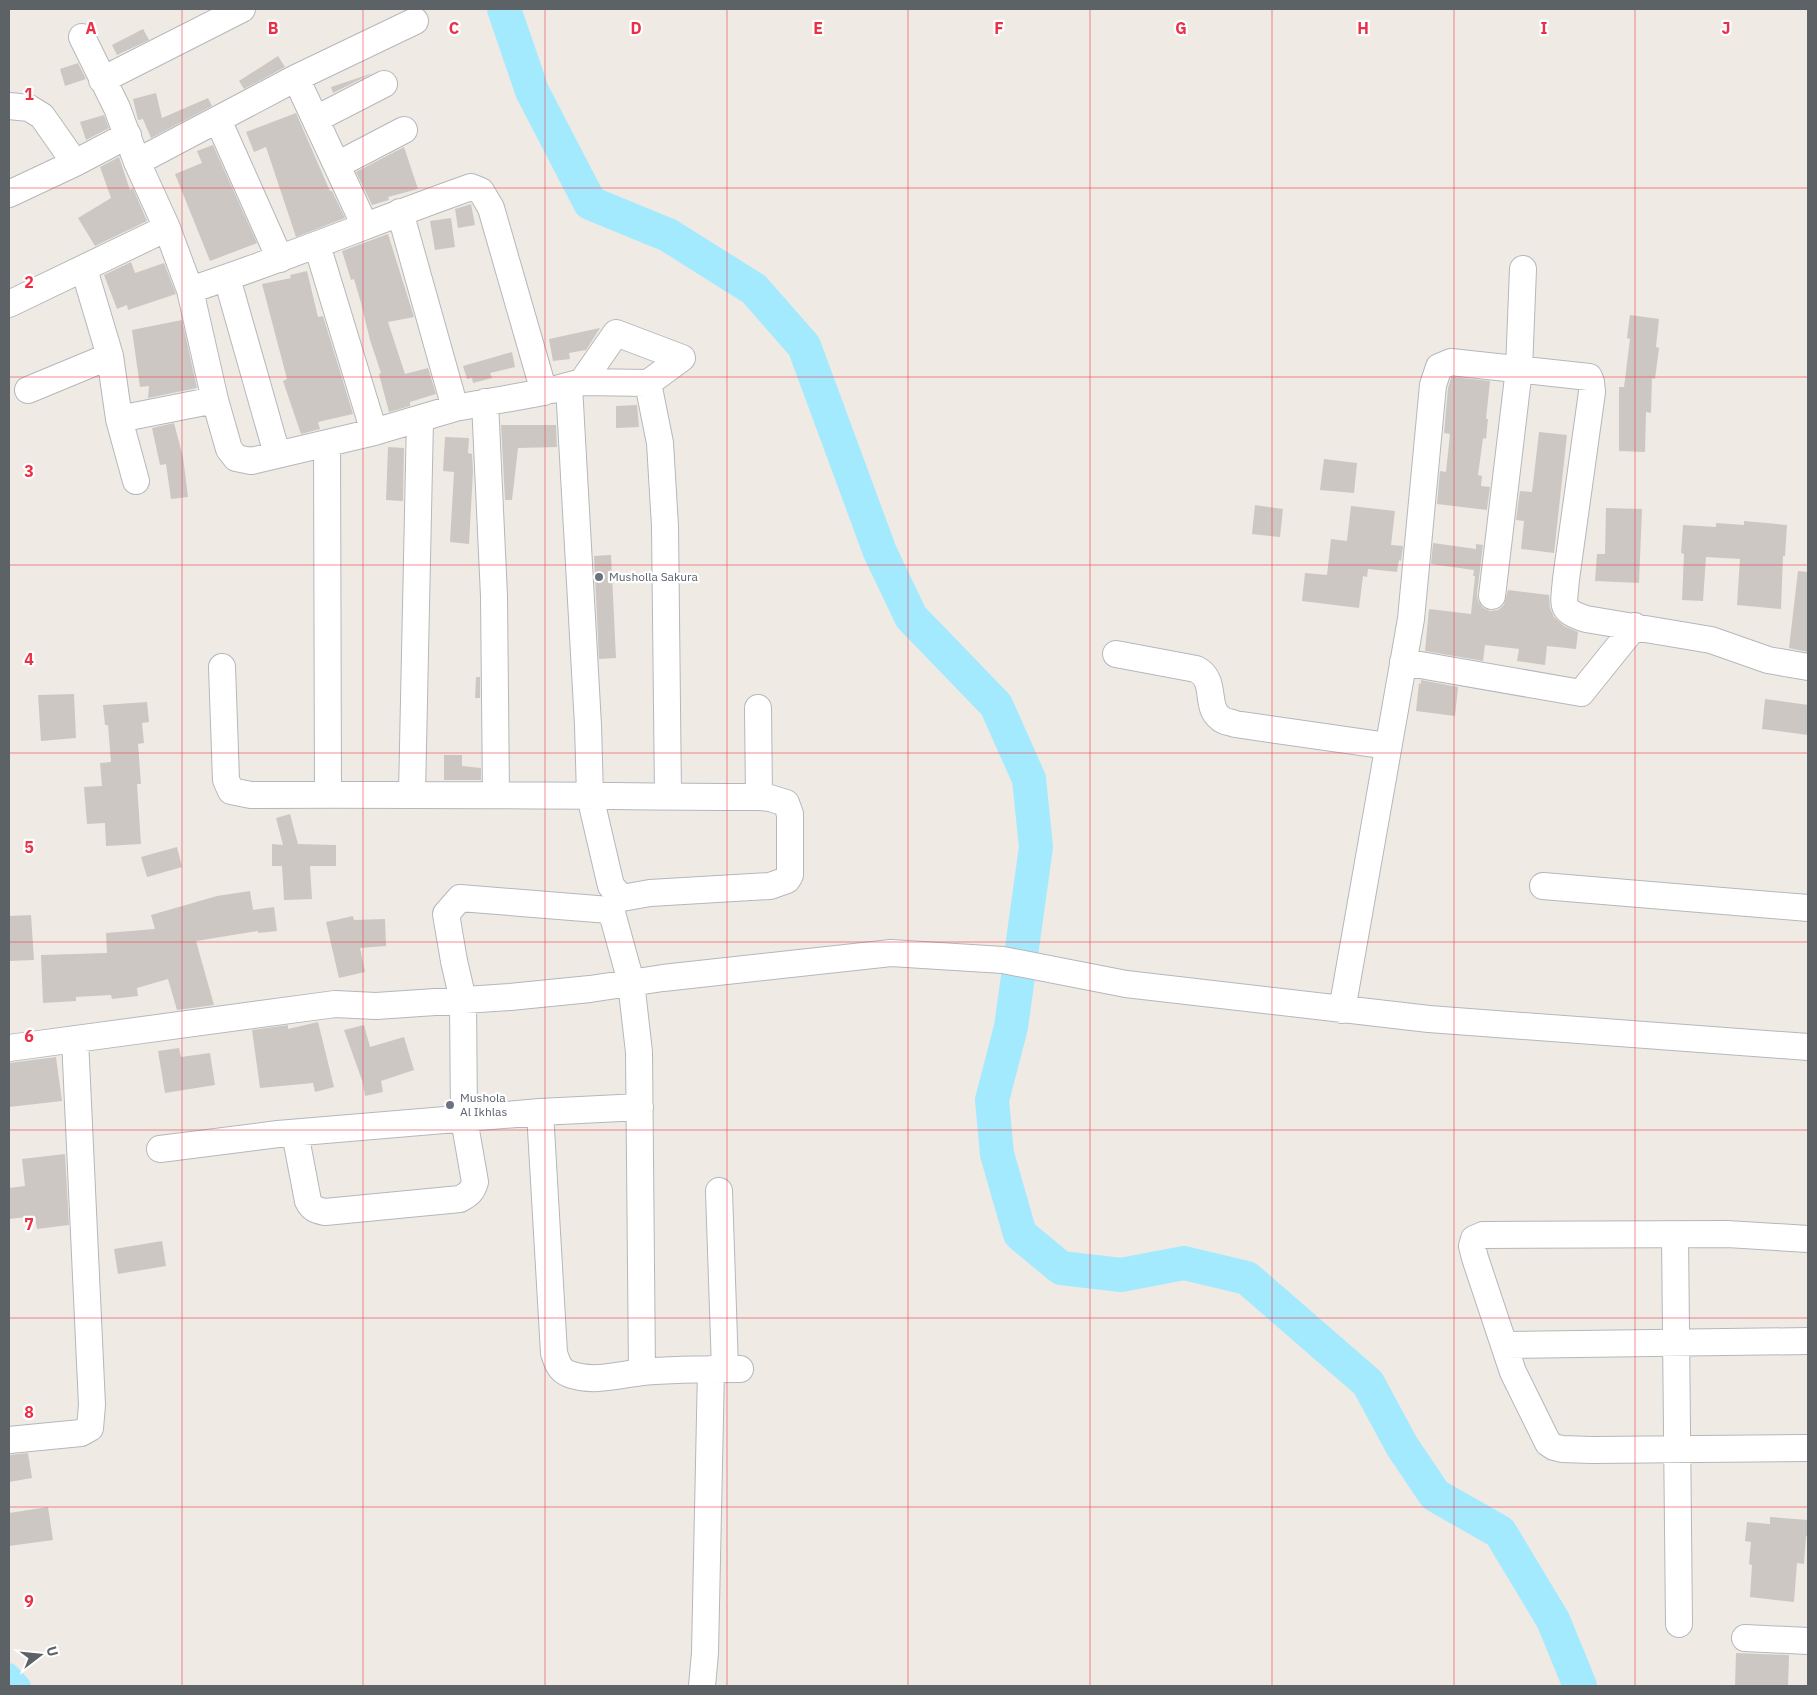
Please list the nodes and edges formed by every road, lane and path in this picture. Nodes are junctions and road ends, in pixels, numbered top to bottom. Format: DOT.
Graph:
graph roads {
  1 [pos="242,9"];
  2 [pos="415,21"];
  3 [pos="82,37"];
  4 [pos="296,78"];
  5 [pos="102,80"];
  6 [pos="384,84"];
  7 [pos="9,106"];
  8 [pos="316,119"];
  9 [pos="218,120"];
  10 [pos="404,130"];
  11 [pos="128,135"];
  12 [pos="137,162"];
  13 [pos="75,163"];
  14 [pos="337,165"];
  15 [pos="9,194"];
  16 [pos="400,212"];
  17 [pos="365,226"];
  18 [pos="167,228"];
  19 [pos="317,245"];
  20 [pos="280,259"];
  21 [pos="84,269"];
  22 [pos="1523,269"];
  23 [pos="227,278"];
  24 [pos="190,290"];
  25 [pos="9,304"];
  26 [pos="110,356"];
  27 [pos="1519,369"];
  28 [pos="648,383"];
  29 [pos="576,384"];
  30 [pos="28,390"];
  31 [pos="544,392"];
  32 [pos="215,400"];
  33 [pos="484,402"];
  34 [pos="455,408"];
  35 [pos="119,419"];
  36 [pos="420,419"];
  37 [pos="374,432"];
  38 [pos="327,443"];
  39 [pos="277,454"];
  40 [pos="136,481"];
  41 [pos="1492,596"];
  42 [pos="1636,626"];
  43 [pos="1116,654"];
  44 [pos="1404,662"];
  45 [pos="222,667"];
  46 [pos="1808,667"];
  47 [pos="758,708"];
  48 [pos="1388,746"];
  49 [pos="412,794"];
  50 [pos="328,795"];
  51 [pos="496,795"];
  52 [pos="590,796"];
  53 [pos="668,796"];
  54 [pos="760,797"];
  55 [pos="1543,886"];
  56 [pos="1808,908"];
  57 [pos="631,982"];
  58 [pos="462,1000"];
  59 [pos="1342,1010"];
  60 [pos="75,1039"];
  61 [pos="1808,1047"];
  62 [pos="9,1048"];
  63 [pos="640,1107"];
  64 [pos="540,1112"];
  65 [pos="464,1119"];
  66 [pos="295,1133"];
  67 [pos="160,1149"];
  68 [pos="719,1191"];
  69 [pos="1675,1235"];
  70 [pos="1808,1238"];
  71 [pos="1808,1341"];
  72 [pos="1676,1343"];
  73 [pos="1504,1345"];
  74 [pos="725,1369"];
  75 [pos="642,1372"];
  76 [pos="9,1440"];
  77 [pos="1808,1448"];
  78 [pos="1677,1449"];
  79 [pos="1679,1624"];
  80 [pos="1745,1638"];
  81 [pos="1808,1641"];
  82 [pos="702,1686"];
  1 -- 5 [label="street"];
  2 -- 4 [label="street"];
  3 -- 5 [label="street"];
  4 -- 8 [label="street"];
  4 -- 9 [label="street"];
  5 -- 11 [label="street"];
  6 -- 8 [label="street"];
  7 -- 13 [label="street"];
  8 -- 14 [label="street"];
  9 -- 12 [label="street"];
  9 -- 20 [label="street"];
  10 -- 14 [label="street"];
  11 -- 12 [label="street"];
  11 -- 13 [label="street"];
  12 -- 18 [label="street"];
  13 -- 15 [label="street"];
  14 -- 17 [label="street"];
  16 -- 17 [label="street"];
  16 -- 31 [label="street"];
  16 -- 34 [label="street"];
  17 -- 19 [label="street"];
  18 -- 21 [label="street"];
  18 -- 24 [label="street"];
  19 -- 20 [label="street"];
  19 -- 37 [label="street"];
  20 -- 23 [label="street"];
  21 -- 25 [label="street"];
  21 -- 26 [label="street"];
  22 -- 27 [label="street"];
  23 -- 24 [label="street"];
  23 -- 39 [label="street"];
  24 -- 32 [label="street"];
  26 -- 30 [label="street"];
  26 -- 35 [label="street"];
  27 -- 41 [label="street"];
  27 -- 42 [label="street"];
  27 -- 44 [label="street"];
  28 -- 29 [label="street"];
  28 -- 29 [label="street"];
  28 -- 53 [label="street"];
  29 -- 31 [label="street"];
  29 -- 52 [label="street"];
  31 -- 33 [label="street"];
  32 -- 35 [label="street"];
  32 -- 39 [label="street"];
  33 -- 34 [label="street"];
  33 -- 51 [label="street"];
  34 -- 36 [label="street"];
  35 -- 40 [label="street"];
  36 -- 37 [label="street"];
  36 -- 49 [label="street"];
  37 -- 38 [label="street"];
  38 -- 39 [label="street"];
  38 -- 50 [label="street"];
  42 -- 44 [label="street"];
  42 -- 46 [label="street"];
  43 -- 48 [label="street"];
  44 -- 48 [label="street"];
  45 -- 50 [label="street"];
  47 -- 54 [label="street"];
  48 -- 59 [label="street"];
  49 -- 50 [label="street"];
  49 -- 51 [label="street"];
  51 -- 52 [label="street"];
  52 -- 53 [label="street"];
  52 -- 54 [label="street"];
  53 -- 54 [label="street"];
  55 -- 56 [label="street"];
  57 -- 58 [label="street"];
  57 -- 58 [label="street"];
  57 -- 59 [label="street"];
  57 -- 63 [label="street"];
  58 -- 60 [label="street"];
  58 -- 65 [label="street"];
  59 -- 61 [label="street"];
  60 -- 62 [label="street"];
  60 -- 76 [label="street"];
  63 -- 64 [label="street"];
  63 -- 75 [label="street"];
  64 -- 65 [label="street"];
  64 -- 75 [label="street"];
  65 -- 66 [label="street"];
  65 -- 66 [label="street"];
  66 -- 67 [label="street"];
  68 -- 74 [label="street"];
  69 -- 70 [label="street"];
  69 -- 72 [label="street"];
  69 -- 73 [label="street"];
  71 -- 72 [label="street"];
  72 -- 73 [label="street"];
  72 -- 78 [label="street"];
  73 -- 78 [label="street"];
  74 -- 75 [label="street"];
  74 -- 82 [label="street"];
  77 -- 78 [label="street"];
  78 -- 79 [label="street"];
  80 -- 81 [label="street"];
}
